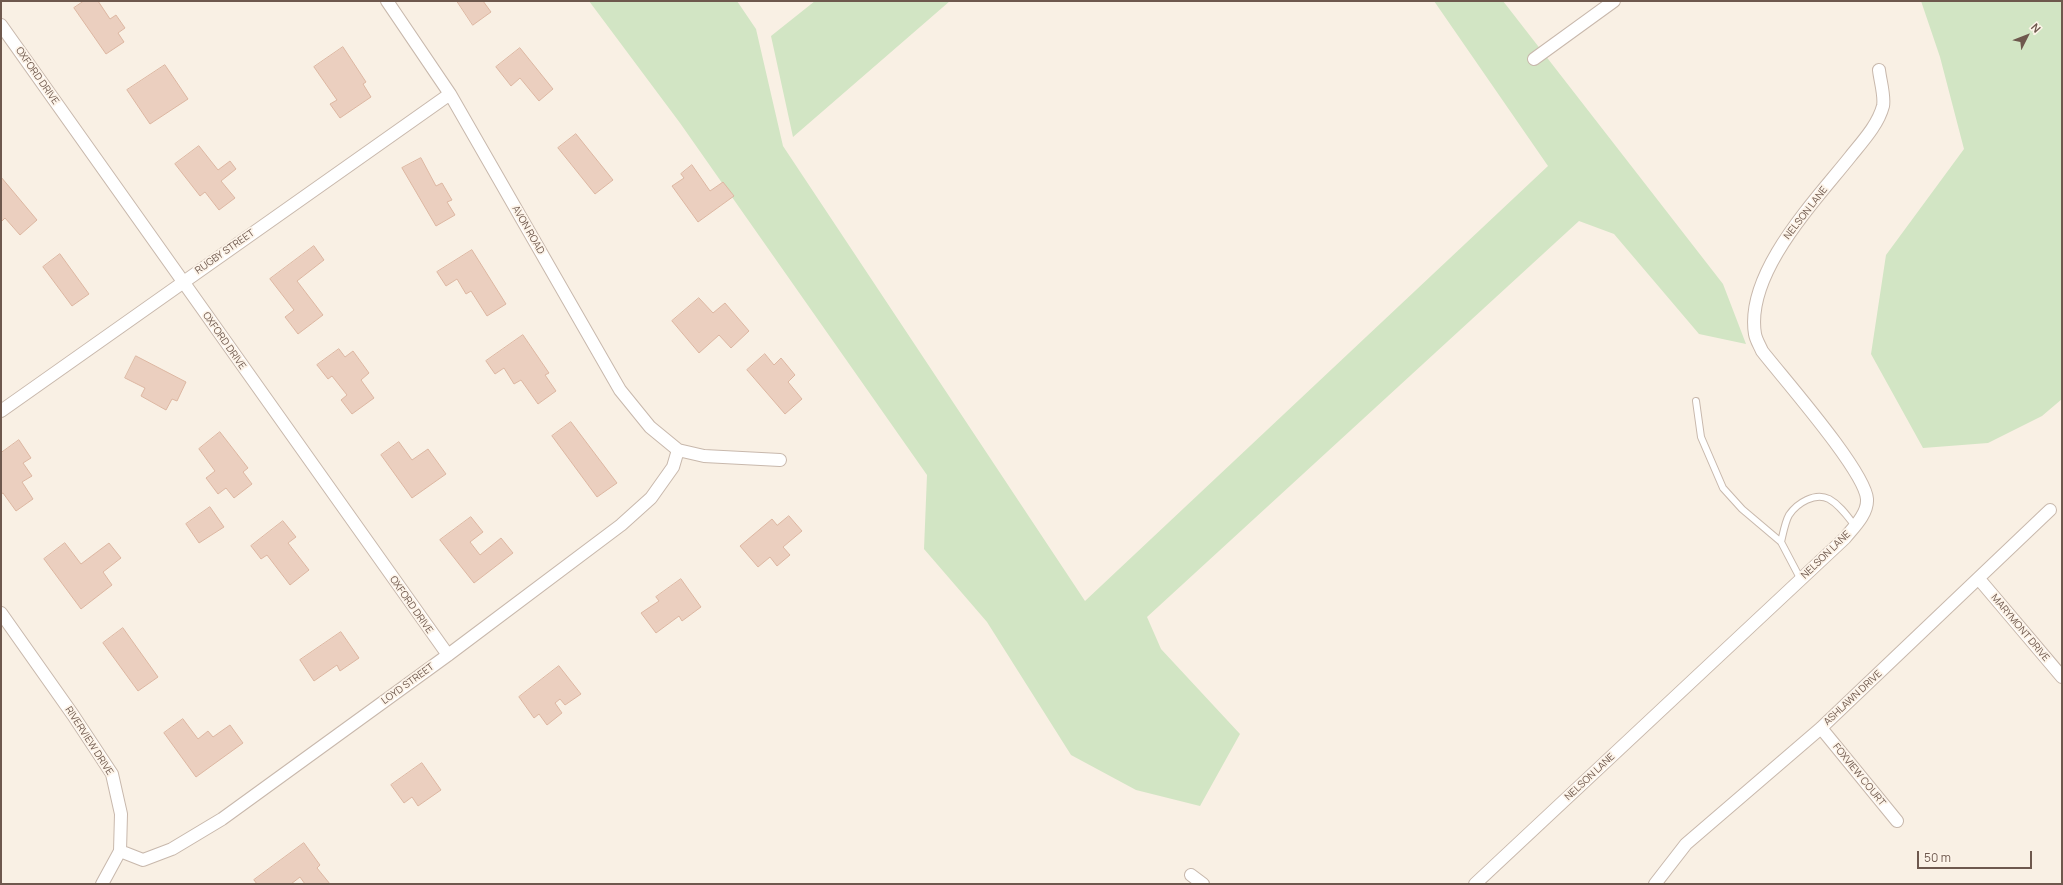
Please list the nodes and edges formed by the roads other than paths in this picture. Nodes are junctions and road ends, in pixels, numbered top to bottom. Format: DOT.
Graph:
graph roads {
  1 [pos="387,1"];
  2 [pos="1614,1"];
  3 [pos="1,25"];
  4 [pos="1534,59"];
  5 [pos="1879,70"];
  6 [pos="450,94"];
  7 [pos="182,282"];
  8 [pos="1696,401"];
  9 [pos="1,411"];
  10 [pos="678,450"];
  11 [pos="780,460"];
  12 [pos="2050,510"];
  13 [pos="1855,526"];
  14 [pos="1781,542"];
  15 [pos="1979,579"];
  16 [pos="1800,580"];
  17 [pos="1,613"];
  18 [pos="448,655"];
  19 [pos="2062,677"];
  20 [pos="1821,728"];
  21 [pos="1897,821"];
  22 [pos="120,851"];
  23 [pos="1191,875"];
  24 [pos="102,884"];
  25 [pos="1203,884"];
  26 [pos="1475,884"];
  27 [pos="1655,884"];
  1 -- 6 [label="street, AVON ROAD"];
  2 -- 4 [label="street"];
  3 -- 7 [label="street, OXFORD DRIVE"];
  5 -- 13 [label="street, NELSON LANE"];
  6 -- 7 [label="street, RUGBY STREET"];
  6 -- 10 [label="street, AVON ROAD"];
  7 -- 9 [label="street, RUGBY STREET"];
  7 -- 18 [label="street, OXFORD DRIVE"];
  8 -- 14 [label="lane"];
  10 -- 11 [label="street, AVON ROAD"];
  10 -- 18 [label="street, LOYD STREET"];
  12 -- 15 [label="street, ASHLAWN DRIVE"];
  13 -- 14 [label="lane"];
  13 -- 16 [label="street, NELSON LANE"];
  14 -- 16 [label="lane"];
  15 -- 19 [label="street, MARYMONT DRIVE"];
  15 -- 20 [label="street, ASHLAWN DRIVE"];
  16 -- 26 [label="street, NELSON LANE"];
  17 -- 22 [label="street, RIVERVIEW DRIVE"];
  18 -- 22 [label="street, LOYD STREET"];
  20 -- 21 [label="street, FOXVIEW COURT"];
  20 -- 27 [label="street, ASHLAWN DRIVE"];
  22 -- 24 [label="street, RIVERVIEW DRIVE"];
  23 -- 25 [label="street"];
}
